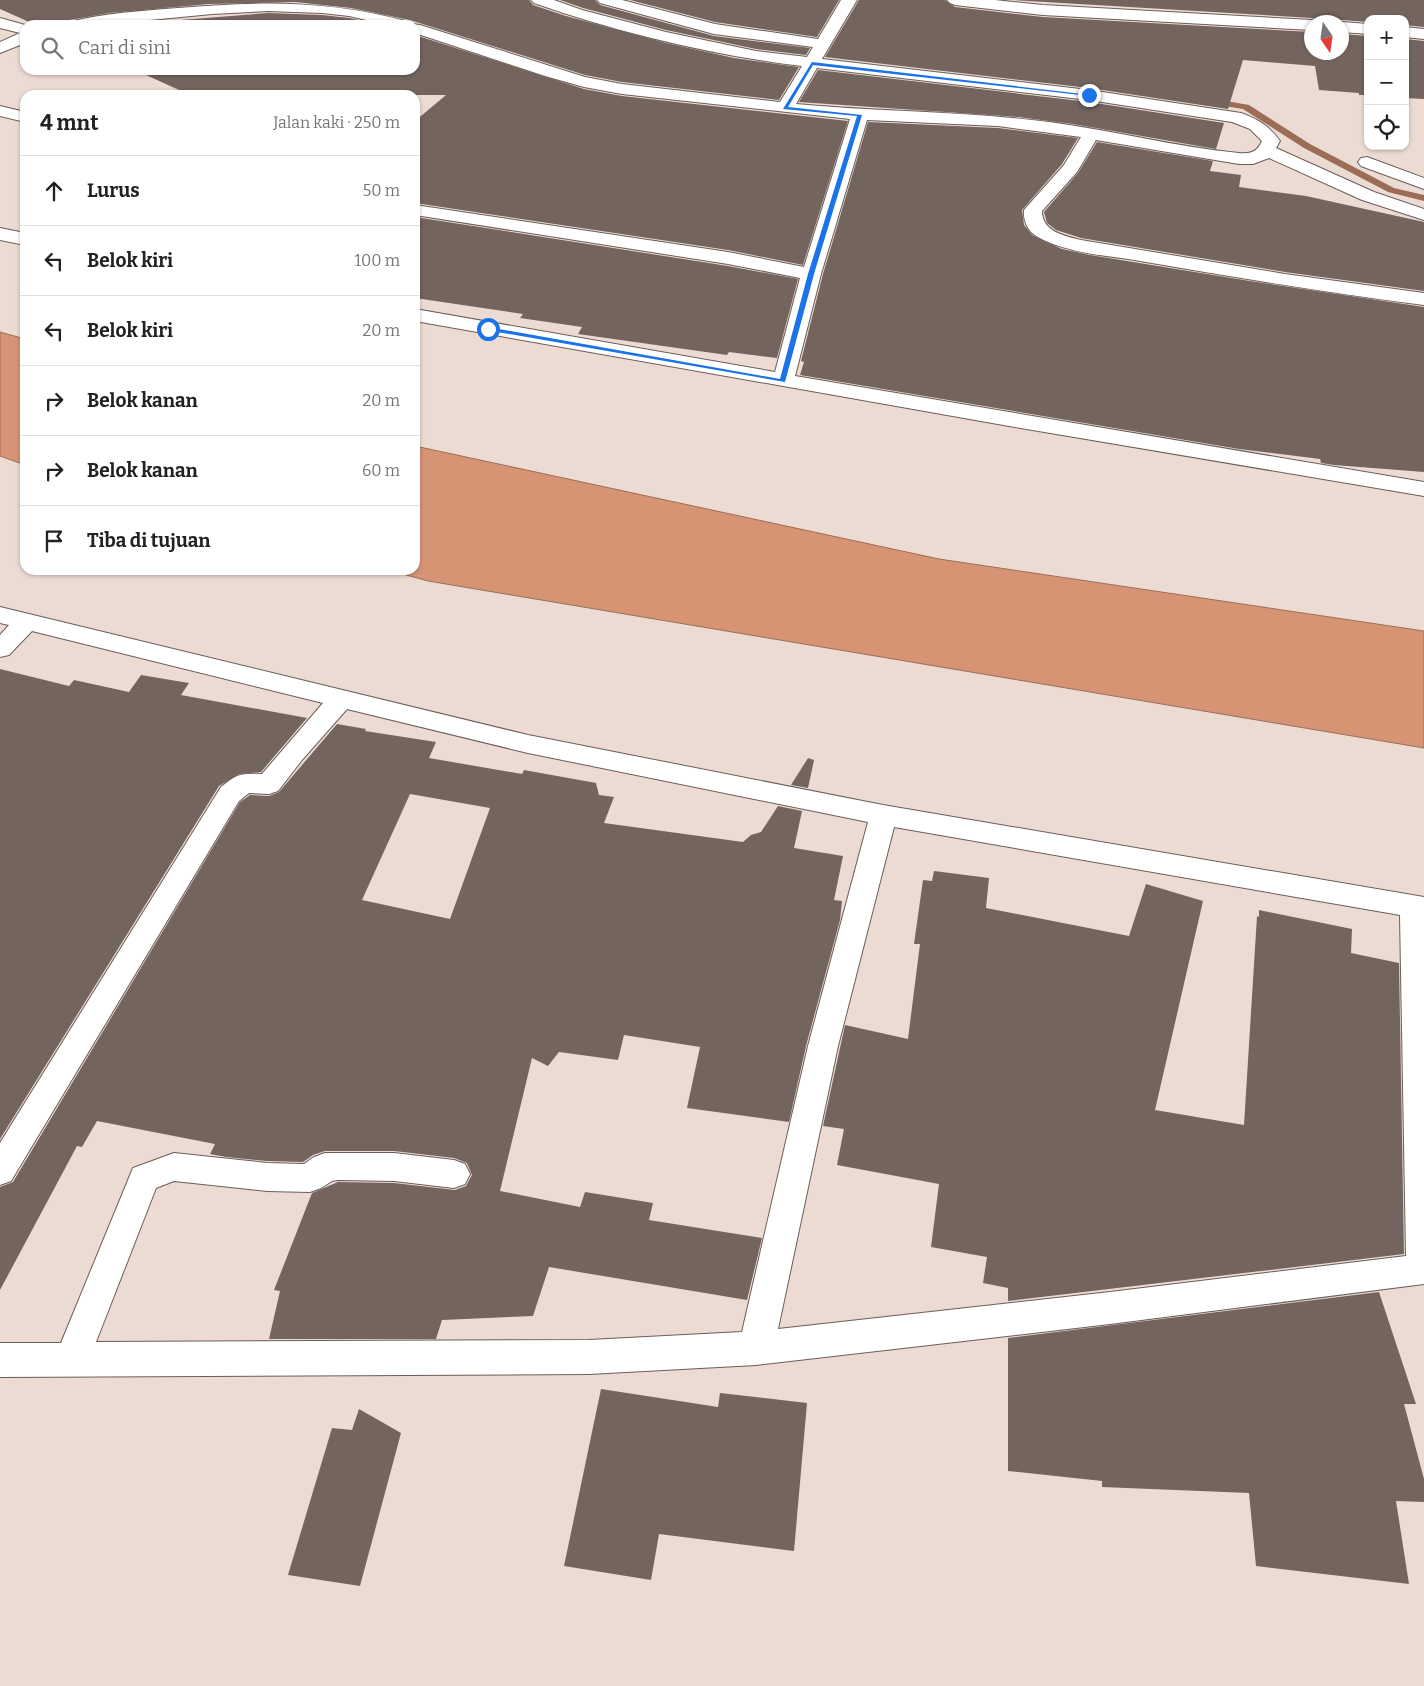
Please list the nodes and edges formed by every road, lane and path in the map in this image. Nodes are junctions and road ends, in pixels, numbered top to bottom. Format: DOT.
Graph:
graph roads {
  1 [pos="539,0"];
  2 [pos="605,0"];
  3 [pos="848,0"];
  4 [pos="955,0"];
  5 [pos="230,4"];
  6 [pos="109,20"];
  7 [pos="389,20"];
  8 [pos="0,23"];
  9 [pos="1304,24"];
  10 [pos="1349,28"];
  11 [pos="20,29"];
  12 [pos="1364,29"];
  13 [pos="420,30"];
  14 [pos="1409,32"];
  15 [pos="1424,34"];
  16 [pos="20,39"];
  17 [pos="0,48"];
  18 [pos="817,54"];
  19 [pos="785,108"];
  20 [pos="0,111"];
  21 [pos="860,115"];
  22 [pos="20,116"];
  23 [pos="1091,135"];
  24 [pos="1268,152"];
  25 [pos="1368,162"];
  26 [pos="1424,184"];
  27 [pos="420,211"];
  28 [pos="1424,215"];
  29 [pos="0,234"];
  30 [pos="20,238"];
  31 [pos="811,274"];
  32 [pos="1424,299"];
  33 [pos="420,315"];
  34 [pos="783,381"];
  35 [pos="1424,489"];
  36 [pos="0,615"];
  37 [pos="26,623"];
  38 [pos="0,649"];
  39 [pos="341,699"];
  40 [pos="883,815"];
  41 [pos="1419,907"];
  42 [pos="0,1171"];
  43 [pos="454,1174"];
  44 [pos="1424,1269"];
  45 [pos="756,1348"];
  46 [pos="72,1359"];
  47 [pos="0,1360"];
  1 -- 18 [label="street"];
  2 -- 18 [label="street"];
  3 -- 18 [label="street"];
  4 -- 9 [label="street"];
  5 -- 6 [label="street"];
  5 -- 7 [label="street"];
  8 -- 11 [label="street"];
  10 -- 12 [label="street"];
  13 -- 19 [label="street"];
  14 -- 15 [label="street"];
  16 -- 17 [label="street"];
  18 -- 19 [label="street"];
  18 -- 24 [label="street"];
  19 -- 21 [label="street"];
  20 -- 22 [label="street"];
  21 -- 23 [label="street"];
  21 -- 31 [label="street"];
  23 -- 24 [label="street"];
  23 -- 32 [label="street"];
  24 -- 28 [label="street"];
  25 -- 26 [label="street"];
  27 -- 31 [label="street"];
  29 -- 30 [label="street"];
  31 -- 34 [label="street"];
  33 -- 34 [label="street"];
  34 -- 35 [label="street"];
  36 -- 37 [label="street"];
  37 -- 38 [label="street"];
  37 -- 39 [label="street"];
  39 -- 40 [label="street"];
  39 -- 42 [label="street"];
  40 -- 41 [label="street"];
  40 -- 45 [label="street"];
  41 -- 44 [label="street"];
  43 -- 46 [label="street"];
  44 -- 45 [label="street"];
  45 -- 46 [label="street"];
  46 -- 47 [label="street"];
}
